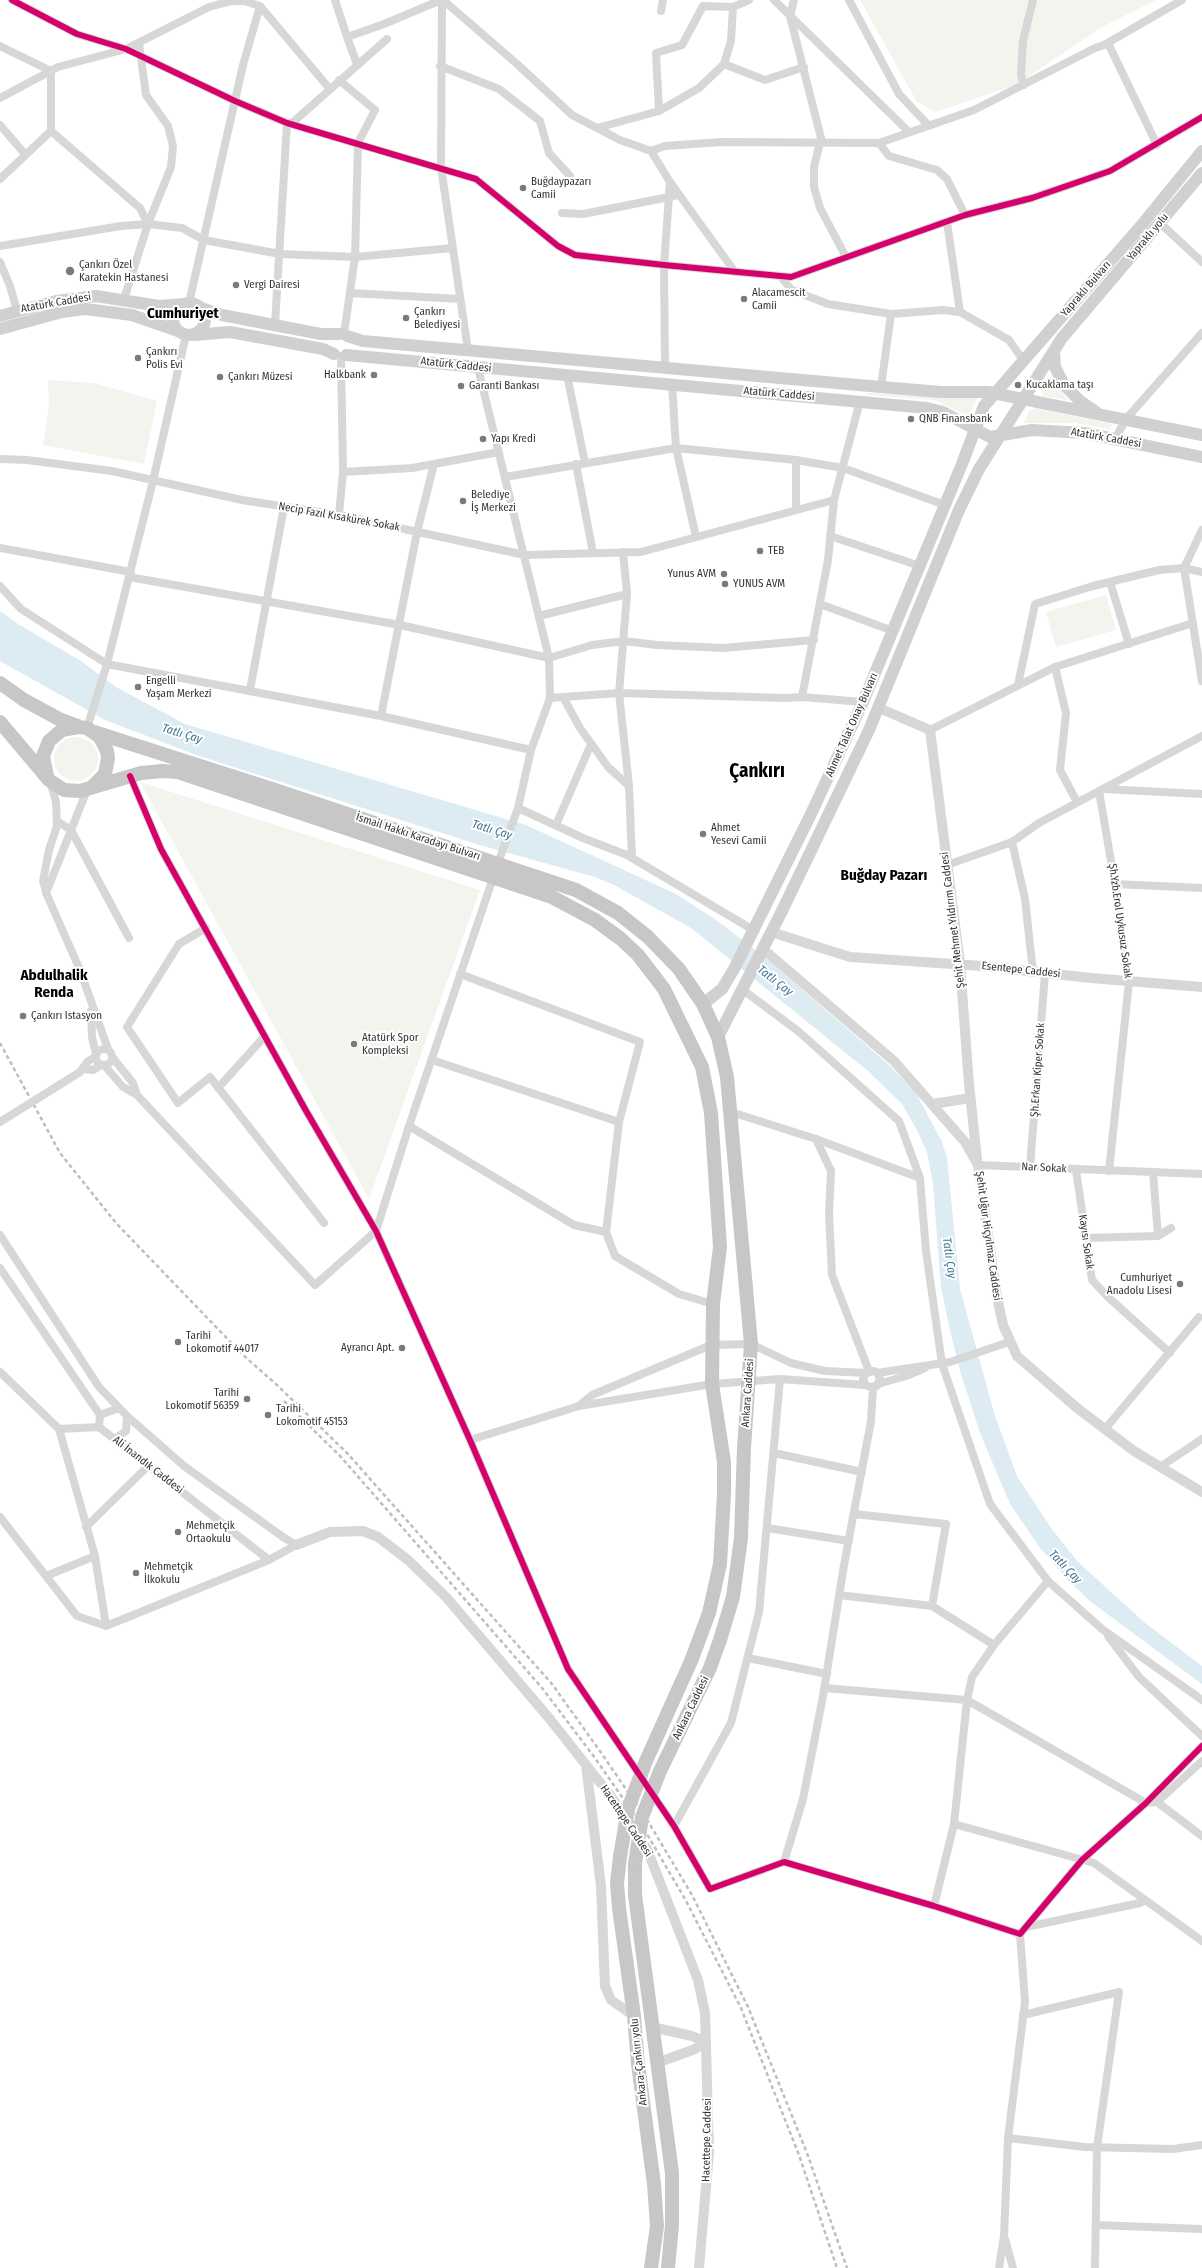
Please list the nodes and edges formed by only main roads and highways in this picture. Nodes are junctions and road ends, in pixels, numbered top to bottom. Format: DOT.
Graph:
graph roads {
  1 [pos="1202,151"];
  2 [pos="1202,172"];
  3 [pos="187,303"];
  4 [pos="201,308"];
  5 [pos="0,316"];
  6 [pos="0,329"];
  7 [pos="186,334"];
  8 [pos="344,335"];
  9 [pos="1054,352"];
  10 [pos="340,355"];
  11 [pos="994,392"];
  12 [pos="1024,400"];
  13 [pos="1100,414"];
  14 [pos="974,430"];
  15 [pos="1202,435"];
  16 [pos="1000,436"];
  17 [pos="1202,458"];
  18 [pos="0,683"];
  19 [pos="0,722"];
  20 [pos="87,726"];
  21 [pos="50,780"];
  22 [pos="87,790"];
  23 [pos="703,1004"];
  24 [pos="718,1037"];
  25 [pos="635,1864"];
  26 [pos="651,2268"];
  27 [pos="668,2268"];
  1 -- 11 [label="main road, Yapraklı Bulvarı"];
  2 -- 9 [label="main road, Yapraklı yolu"];
  3 -- 4 [label="main road"];
  3 -- 5 [label="main road, Atatürk Caddesi"];
  3 -- 7 [label="main road"];
  4 -- 7 [label="main road"];
  4 -- 8 [label="main road, Atatürk Caddesi"];
  6 -- 7 [label="main road, Atatürk Caddesi"];
  7 -- 10 [label="main road, Atatürk Caddesi"];
  8 -- 10 [label="main road"];
  8 -- 10 [label="main road"];
  8 -- 11 [label="main road, Atatürk Caddesi"];
  9 -- 12 [label="main road, Yapraklı yolu"];
  9 -- 13 [label="main road"];
  10 -- 14 [label="main road, Atatürk Caddesi"];
  11 -- 12 [label="main road, Atatürk Caddesi"];
  11 -- 14 [label="main road, Yapraklı Bulvarı"];
  12 -- 13 [label="main road, Atatürk Caddesi"];
  12 -- 16 [label="main road"];
  13 -- 15 [label="main road, Atatürk Caddesi"];
  14 -- 16 [label="main road, Atatürk Caddesi"];
  14 -- 23 [label="main road, Ahmet Talat Onay Bulvarı"];
  16 -- 17 [label="main road, Atatürk Caddesi"];
  16 -- 24 [label="main road, Ahmet Talat Onay Bulvarı"];
  18 -- 20 [label="highway, İsmail Hakkı Karadayı Bulvarı"];
  19 -- 21 [label="highway"];
  20 -- 21 [label="highway"];
  20 -- 22 [label="highway"];
  20 -- 23 [label="highway, İsmail Hakkı Karadayı Bulvarı"];
  21 -- 22 [label="highway"];
  22 -- 26 [label="highway, Ankara-Çankırı yolu, bridge"];
  23 -- 24 [label="highway, Ankara Caddesi"];
  24 -- 25 [label="highway, Ankara Caddesi, bridge"];
  25 -- 27 [label="highway, Ankara-Çankırı yolu"];
}
